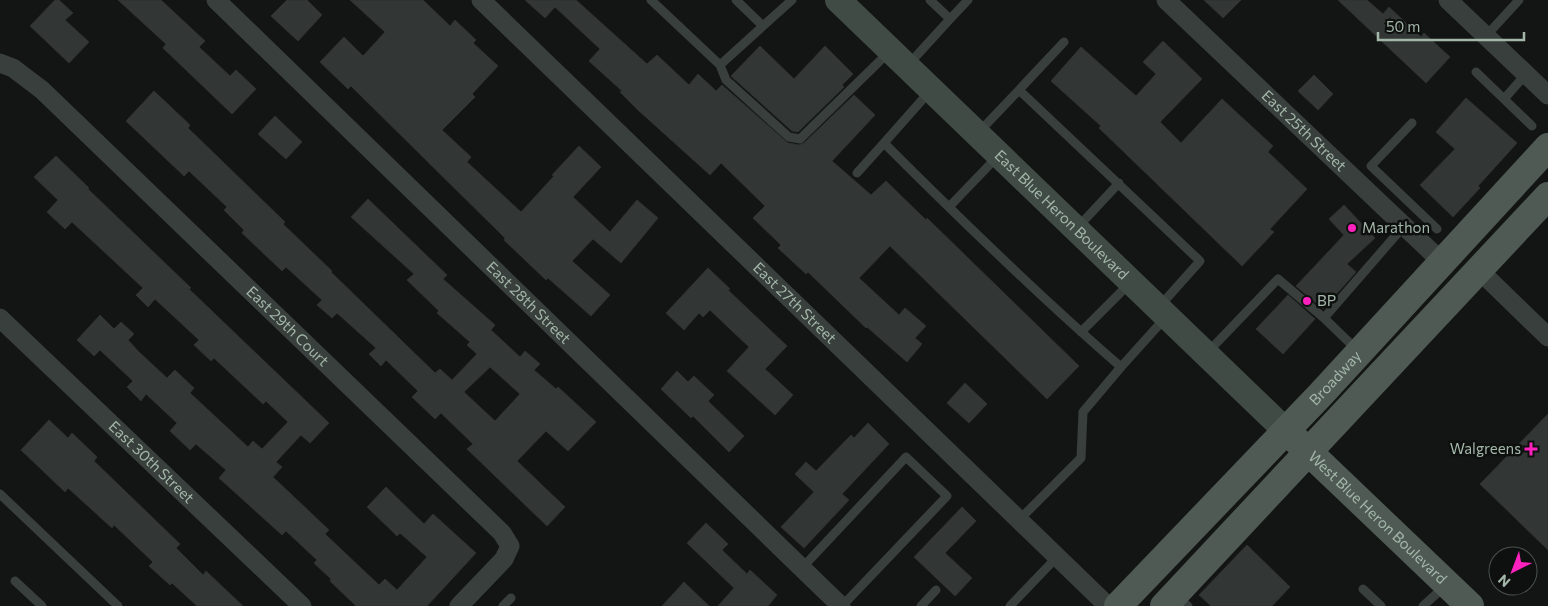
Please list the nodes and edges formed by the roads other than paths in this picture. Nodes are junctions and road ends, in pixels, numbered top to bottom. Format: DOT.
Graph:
graph roads {
  1 [pos="216,0"];
  2 [pos="481,0"];
  3 [pos="651,0"];
  4 [pos="736,0"];
  5 [pos="792,0"];
  6 [pos="838,0"];
  7 [pos="930,0"];
  8 [pos="968,0"];
  9 [pos="1166,0"];
  10 [pos="1448,0"];
  11 [pos="1519,0"];
  12 [pos="950,19"];
  13 [pos="763,26"];
  14 [pos="1486,36"];
  15 [pos="1064,42"];
  16 [pos="899,58"];
  17 [pos="0,63"];
  18 [pos="720,65"];
  19 [pos="1476,72"];
  20 [pos="1526,74"];
  21 [pos="931,89"];
  22 [pos="1019,90"];
  23 [pos="1548,94"];
  24 [pos="1504,99"];
  25 [pos="1412,123"];
  26 [pos="977,133"];
  27 [pos="1540,137"];
  28 [pos="884,143"];
  29 [pos="999,154"];
  30 [pos="857,173"];
  31 [pos="1364,174"];
  32 [pos="1119,183"];
  33 [pos="1548,196"];
  34 [pos="948,207"];
  35 [pos="1403,226"];
  36 [pos="1076,228"];
  37 [pos="1437,229"];
  38 [pos="1442,262"];
  39 [pos="1479,270"];
  40 [pos="1132,281"];
  41 [pos="1163,311"];
  42 [pos="0,318"];
  43 [pos="1324,318"];
  44 [pos="1081,332"];
  45 [pos="1548,337"];
  46 [pos="1359,352"];
  47 [pos="1207,353"];
  48 [pos="1121,367"];
  49 [pos="1285,430"];
  50 [pos="1308,452"];
  51 [pos="0,494"];
  52 [pos="1019,520"];
  53 [pos="1057,557"];
  54 [pos="802,568"];
  55 [pos="16,581"];
  56 [pos="1447,584"];
  57 [pos="1363,589"];
  58 [pos="936,590"];
  59 [pos="511,598"];
  60 [pos="1175,602"];
  61 [pos="42,606"];
  62 [pos="118,606"];
  63 [pos="302,606"];
  64 [pos="459,606"];
  65 [pos="504,606"];
  66 [pos="842,606"];
  67 [pos="921,606"];
  68 [pos="1010,606"];
  69 [pos="1108,606"];
  70 [pos="1118,606"];
  71 [pos="1381,606"];
  72 [pos="1423,606"];
  73 [pos="1470,606"];
  1 -- 54 [label="street, East 28th Street"];
  2 -- 52 [label="street, East 27th Street"];
  3 -- 18 [label="lane"];
  4 -- 13 [label="lane"];
  5 -- 13 [label="lane"];
  6 -- 16 [label="main road, East Blue Heron Boulevard"];
  7 -- 12 [label="lane"];
  8 -- 12 [label="lane"];
  9 -- 31 [label="street, East 25th Street"];
  10 -- 14 [label="street"];
  11 -- 14 [label="lane"];
  12 -- 16 [label="lane"];
  13 -- 18 [label="lane"];
  14 -- 20 [label="street"];
  15 -- 22 [label="lane"];
  16 -- 18 [label="lane"];
  16 -- 21 [label="main road, East Blue Heron Boulevard"];
  17 -- 64 [label="street, East 29th Court"];
  19 -- 24 [label="lane"];
  20 -- 23 [label="street"];
  20 -- 24 [label="lane"];
  21 -- 26 [label="main road, East Blue Heron Boulevard"];
  21 -- 28 [label="lane"];
  22 -- 26 [label="lane"];
  22 -- 32 [label="lane"];
  24 -- 27 [label="lane"];
  25 -- 31 [label="lane"];
  26 -- 29 [label="main road, East Blue Heron Boulevard"];
  27 -- 38 [label="main road, Broadway"];
  28 -- 30 [label="lane"];
  28 -- 34 [label="lane"];
  29 -- 34 [label="lane"];
  29 -- 36 [label="main road, East Blue Heron Boulevard"];
  31 -- 35 [label="street, East 25th Street"];
  31 -- 37 [label="lane"];
  32 -- 36 [label="lane"];
  32 -- 41 [label="lane"];
  33 -- 39 [label="main road, Broadway"];
  34 -- 44 [label="lane"];
  35 -- 38 [label="street, East 25th Street"];
  35 -- 43 [label="lane"];
  36 -- 40 [label="main road, East Blue Heron Boulevard"];
  38 -- 46 [label="main road, Broadway"];
  39 -- 45 [label="street"];
  39 -- 50 [label="main road, Broadway"];
  40 -- 41 [label="main road, East Blue Heron Boulevard"];
  40 -- 44 [label="lane"];
  41 -- 47 [label="main road, East Blue Heron Boulevard"];
  41 -- 48 [label="lane"];
  42 -- 63 [label="street, East 30th Street"];
  43 -- 46 [label="lane"];
  43 -- 47 [label="lane"];
  44 -- 48 [label="lane"];
  46 -- 49 [label="main road, Broadway"];
  47 -- 49 [label="main road, East Blue Heron Boulevard"];
  48 -- 52 [label="lane"];
  49 -- 50 [label="main road, West Blue Heron Boulevard"];
  49 -- 70 [label="main road, Broadway"];
  50 -- 56 [label="main road, West Blue Heron Boulevard"];
  50 -- 60 [label="main road, Broadway"];
  51 -- 62 [label="lane"];
  52 -- 53 [label="street, East 27th Street"];
  53 -- 68 [label="lane"];
  53 -- 69 [label="street, East 27th Street"];
  54 -- 66 [label="street, East 28th Street"];
  54 -- 66 [label="lane"];
  55 -- 61 [label="lane"];
  56 -- 72 [label="lane"];
  56 -- 73 [label="main road, West Blue Heron Boulevard"];
  57 -- 71 [label="lane"];
  58 -- 67 [label="lane"];
  59 -- 65 [label="lane"];
}
